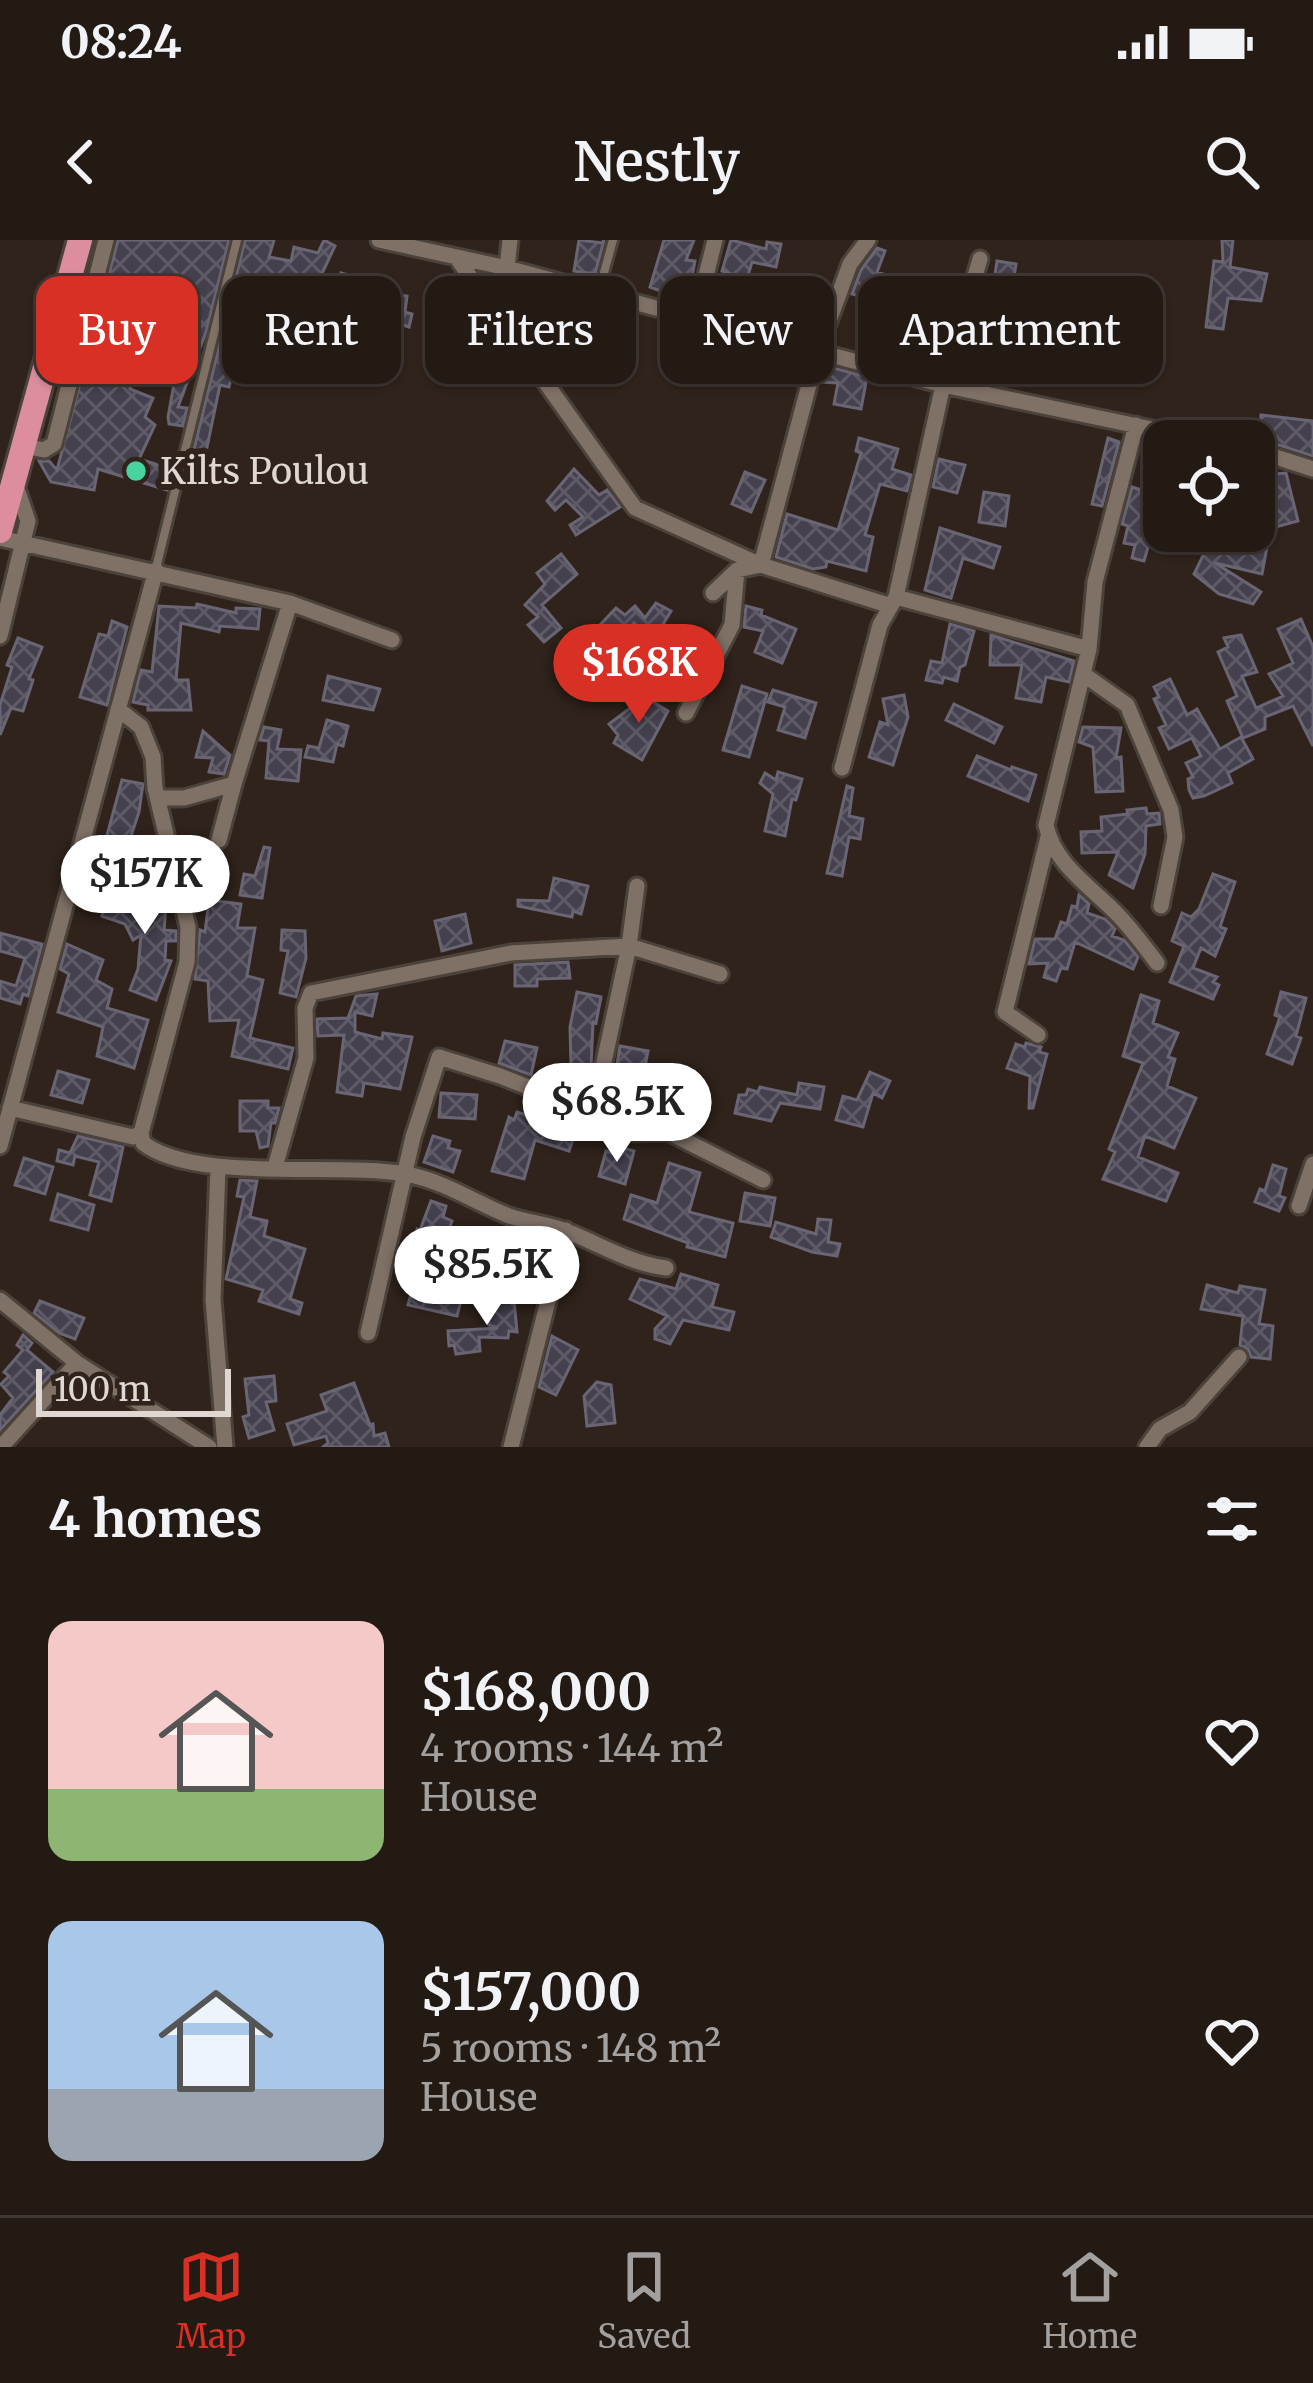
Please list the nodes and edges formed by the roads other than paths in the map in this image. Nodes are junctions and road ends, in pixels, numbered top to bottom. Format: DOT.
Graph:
graph roads {
  1 [pos="106,240"];
  2 [pos="237,240"];
  3 [pos="379,240"];
  4 [pos="509,240"];
  5 [pos="613,240"];
  6 [pos="715,240"];
  7 [pos="868,240"];
  8 [pos="74,241"];
  9 [pos="456,257"];
  10 [pos="980,259"];
  11 [pos="508,268"];
  12 [pos="537,276"];
  13 [pos="603,276"];
  14 [pos="706,276"];
  15 [pos="834,308"];
  16 [pos="834,356"];
  17 [pos="809,384"];
  18 [pos="944,385"];
  19 [pos="1136,425"];
  20 [pos="1143,427"];
  21 [pos="24,446"];
  22 [pos="1275,457"];
  23 [pos="1313,469"];
  24 [pos="14,482"];
  25 [pos="0,534"];
  26 [pos="25,544"];
  27 [pos="761,565"];
  28 [pos="156,570"];
  29 [pos="737,570"];
  30 [pos="713,593"];
  31 [pos="894,602"];
  32 [pos="290,603"];
  33 [pos="0,636"];
  34 [pos="392,640"];
  35 [pos="1089,649"];
  36 [pos="1083,674"];
  37 [pos="118,709"];
  38 [pos="686,713"];
  39 [pos="842,768"];
  40 [pos="234,784"];
  41 [pos="160,798"];
  42 [pos="1048,837"];
  43 [pos="219,839"];
  44 [pos="637,886"];
  45 [pos="1162,906"];
  46 [pos="629,946"];
  47 [pos="1157,963"];
  48 [pos="720,974"];
  49 [pos="1038,1035"];
  50 [pos="10,1108"];
  51 [pos="592,1114"];
  52 [pos="141,1133"];
  53 [pos="0,1146"];
  54 [pos="1313,1164"];
  55 [pos="275,1167"];
  56 [pos="218,1168"];
  57 [pos="404,1174"];
  58 [pos="763,1180"];
  59 [pos="1299,1206"];
  60 [pos="566,1230"];
  61 [pos="666,1268"];
  62 [pos="0,1300"];
  63 [pos="368,1333"];
  64 [pos="1239,1357"];
  65 [pos="77,1363"];
  66 [pos="1,1447"];
  67 [pos="209,1447"];
  68 [pos="225,1447"];
  69 [pos="511,1447"];
  70 [pos="1148,1447"];
  1 -- 21 [label="street"];
  2 -- 28 [label="lane"];
  3 -- 9 [label="street"];
  4 -- 11 [label="street"];
  5 -- 13 [label="lane"];
  6 -- 14 [label="street"];
  7 -- 15 [label="street"];
  8 -- 21 [label="highway"];
  9 -- 11 [label="street"];
  9 -- 27 [label="street"];
  10 -- 18 [label="street"];
  11 -- 12 [label="street"];
  16 -- 18 [label="street"];
  17 -- 27 [label="street"];
  18 -- 19 [label="street"];
  18 -- 31 [label="street"];
  19 -- 20 [label="street"];
  19 -- 35 [label="street"];
  21 -- 24 [label="highway"];
  22 -- 23 [label="street"];
  24 -- 25 [label="highway"];
  24 -- 26 [label="street"];
  25 -- 26 [label="street"];
  26 -- 28 [label="street"];
  26 -- 33 [label="street"];
  27 -- 29 [label="street"];
  27 -- 31 [label="street"];
  28 -- 32 [label="street"];
  28 -- 37 [label="street"];
  29 -- 30 [label="street"];
  29 -- 38 [label="street"];
  31 -- 35 [label="street"];
  31 -- 39 [label="street"];
  32 -- 34 [label="street"];
  32 -- 40 [label="street"];
  35 -- 36 [label="street"];
  36 -- 42 [label="street"];
  36 -- 45 [label="street"];
  37 -- 41 [label="street"];
  37 -- 50 [label="street"];
  40 -- 41 [label="street"];
  40 -- 43 [label="street"];
  41 -- 52 [label="street"];
  42 -- 47 [label="street"];
  42 -- 49 [label="street"];
  44 -- 46 [label="street"];
  46 -- 48 [label="street"];
  46 -- 51 [label="street"];
  46 -- 55 [label="street"];
  50 -- 52 [label="street"];
  50 -- 53 [label="street"];
  51 -- 57 [label="street"];
  51 -- 58 [label="street"];
  52 -- 56 [label="street"];
  54 -- 59 [label="street"];
  55 -- 56 [label="street"];
  55 -- 57 [label="street"];
  56 -- 68 [label="street"];
  57 -- 60 [label="street"];
  57 -- 63 [label="street"];
  60 -- 61 [label="street"];
  60 -- 69 [label="street"];
  62 -- 65 [label="street"];
  64 -- 70 [label="street"];
  65 -- 66 [label="street"];
  65 -- 67 [label="street"];
}
